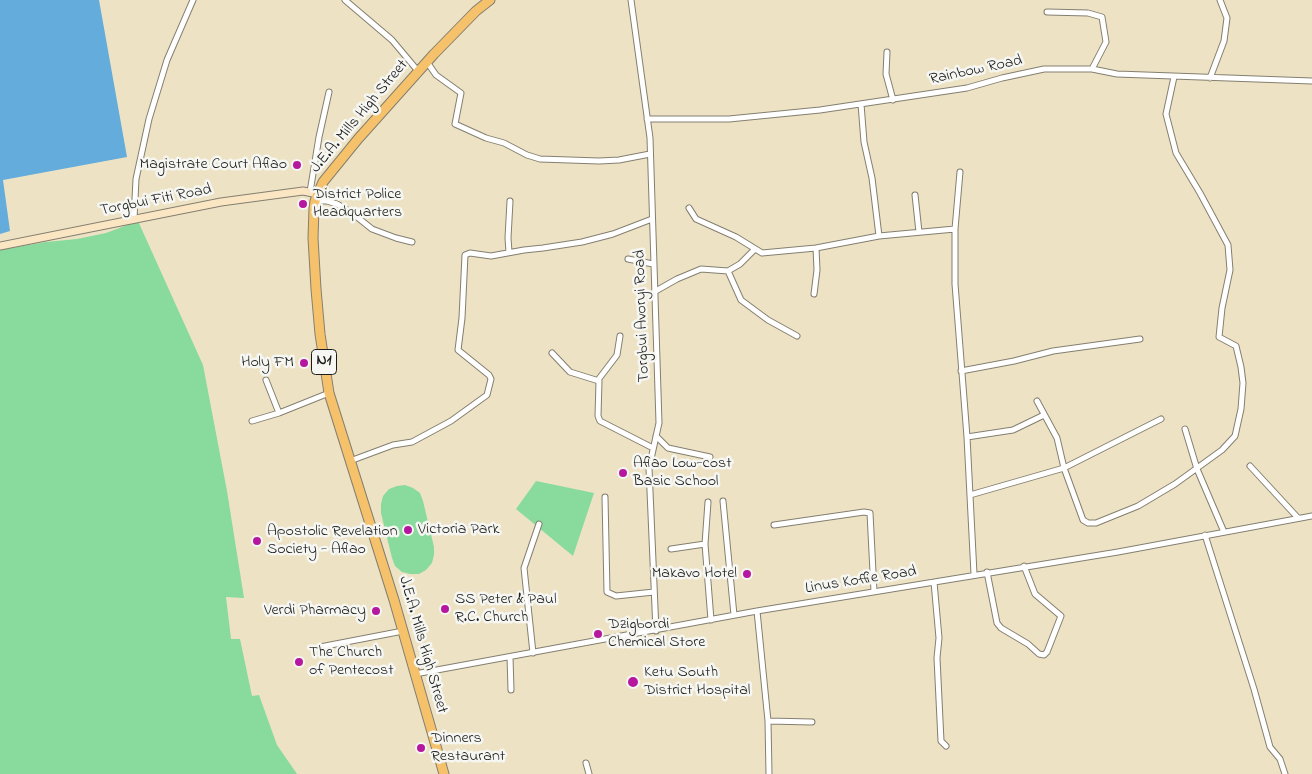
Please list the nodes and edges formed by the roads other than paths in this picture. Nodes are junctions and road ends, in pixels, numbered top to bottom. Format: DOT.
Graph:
graph roads {
  1 [pos="193,0"];
  2 [pos="345,0"];
  3 [pos="490,0"];
  4 [pos="631,0"];
  5 [pos="1220,0"];
  6 [pos="1046,12"];
  7 [pos="887,52"];
  8 [pos="427,62"];
  9 [pos="1092,69"];
  10 [pos="418,71"];
  11 [pos="1174,77"];
  12 [pos="1210,78"];
  13 [pos="1312,81"];
  14 [pos="329,92"];
  15 [pos="893,100"];
  16 [pos="860,104"];
  17 [pos="646,119"];
  18 [pos="650,154"];
  19 [pos="960,172"];
  20 [pos="916,195"];
  21 [pos="314,196"];
  22 [pos="510,201"];
  23 [pos="689,208"];
  24 [pos="652,218"];
  25 [pos="134,219"];
  26 [pos="955,229"];
  27 [pos="919,232"];
  28 [pos="879,236"];
  29 [pos="412,242"];
  30 [pos="0,246"];
  31 [pos="816,248"];
  32 [pos="755,249"];
  33 [pos="509,252"];
  34 [pos="628,259"];
  35 [pos="653,264"];
  36 [pos="728,271"];
  37 [pos="654,292"];
  38 [pos="814,294"];
  39 [pos="620,336"];
  40 [pos="797,336"];
  41 [pos="1140,339"];
  42 [pos="552,353"];
  43 [pos="961,371"];
  44 [pos="266,380"];
  45 [pos="598,380"];
  46 [pos="329,393"];
  47 [pos="1036,402"];
  48 [pos="279,412"];
  49 [pos="1044,415"];
  50 [pos="1161,419"];
  51 [pos="252,421"];
  52 [pos="1185,429"];
  53 [pos="656,436"];
  54 [pos="967,437"];
  55 [pos="653,448"];
  56 [pos="710,457"];
  57 [pos="350,461"];
  58 [pos="1250,466"];
  59 [pos="1064,468"];
  60 [pos="1197,469"];
  61 [pos="970,496"];
  62 [pos="605,498"];
  63 [pos="723,500"];
  64 [pos="708,502"];
  65 [pos="1312,516"];
  66 [pos="1298,518"];
  67 [pos="538,524"];
  68 [pos="774,526"];
  69 [pos="1224,532"];
  70 [pos="1205,536"];
  71 [pos="705,544"];
  72 [pos="672,549"];
  73 [pos="1024,566"];
  74 [pos="987,572"];
  75 [pos="974,574"];
  76 [pos="934,582"];
  77 [pos="654,592"];
  78 [pos="874,592"];
  79 [pos="757,611"];
  80 [pos="734,615"];
  81 [pos="711,620"];
  82 [pos="403,631"];
  83 [pos="656,631"];
  84 [pos="320,647"];
  85 [pos="533,653"];
  86 [pos="510,657"];
  87 [pos="415,674"];
  88 [pos="511,690"];
  89 [pos="768,721"];
  90 [pos="812,722"];
  91 [pos="946,746"];
  92 [pos="586,763"];
  93 [pos="444,774"];
  94 [pos="589,774"];
  95 [pos="769,774"];
  96 [pos="1285,774"];
  1 -- 25 [label="street"];
  2 -- 10 [label="street"];
  3 -- 8 [label="highway, J.E.A. Mills High Street / N1"];
  4 -- 17 [label="street, Torgbui Avoryi Road"];
  5 -- 12 [label="street"];
  6 -- 9 [label="street"];
  7 -- 15 [label="street"];
  8 -- 10 [label="highway, J.E.A. Mills High Street / N1"];
  8 -- 18 [label="street"];
  9 -- 11 [label="street, Rainbow Road"];
  9 -- 15 [label="street, Rainbow Road"];
  10 -- 21 [label="highway, J.E.A. Mills High Street / N1"];
  11 -- 12 [label="street, Rainbow Road"];
  11 -- 60 [label="street"];
  12 -- 13 [label="street, Rainbow Road"];
  14 -- 21 [label="street"];
  15 -- 16 [label="street, Rainbow Road"];
  16 -- 17 [label="street, Rainbow Road"];
  16 -- 28 [label="street"];
  17 -- 18 [label="street, Torgbui Avoryi Road"];
  18 -- 24 [label="street, Torgbui Avoryi Road"];
  19 -- 26 [label="street"];
  20 -- 27 [label="street"];
  21 -- 25 [label="street, Torgbui Fiti Road"];
  21 -- 29 [label="street"];
  21 -- 46 [label="highway, J.E.A. Mills High Street / N1"];
  22 -- 33 [label="street"];
  23 -- 32 [label="street"];
  24 -- 33 [label="street"];
  24 -- 35 [label="street, Torgbui Avoryi Road"];
  25 -- 30 [label="street, Torgbui Fiti Road"];
  26 -- 27 [label="street"];
  26 -- 43 [label="street"];
  27 -- 28 [label="street"];
  28 -- 31 [label="street"];
  31 -- 32 [label="street"];
  31 -- 38 [label="street"];
  32 -- 36 [label="street"];
  33 -- 57 [label="street"];
  34 -- 35 [label="street"];
  35 -- 37 [label="street, Torgbui Avoryi Road"];
  36 -- 37 [label="street"];
  36 -- 40 [label="street"];
  37 -- 53 [label="street, Torgbui Avoryi Road"];
  39 -- 45 [label="street"];
  41 -- 43 [label="street"];
  42 -- 45 [label="street"];
  43 -- 54 [label="street"];
  44 -- 48 [label="street"];
  45 -- 55 [label="street"];
  46 -- 48 [label="street"];
  46 -- 57 [label="highway, J.E.A. Mills High Street / N1"];
  47 -- 49 [label="street"];
  48 -- 51 [label="street"];
  49 -- 54 [label="street"];
  49 -- 59 [label="street"];
  50 -- 59 [label="street"];
  52 -- 60 [label="street"];
  53 -- 55 [label="street, Torgbui Avoryi Road"];
  53 -- 56 [label="street"];
  54 -- 61 [label="street"];
  55 -- 77 [label="street, Torgbui Avoryi Road"];
  57 -- 82 [label="highway, J.E.A. Mills High Street / N1"];
  58 -- 66 [label="street"];
  59 -- 60 [label="street"];
  59 -- 61 [label="street"];
  60 -- 69 [label="street"];
  61 -- 75 [label="street"];
  62 -- 77 [label="street"];
  63 -- 80 [label="street"];
  64 -- 71 [label="street"];
  65 -- 66 [label="street, Linus Koffie Road"];
  66 -- 69 [label="street, Linus Koffie Road"];
  67 -- 85 [label="street"];
  68 -- 78 [label="street"];
  69 -- 70 [label="street, Linus Koffie Road"];
  70 -- 73 [label="street, Linus Koffie Road"];
  70 -- 96 [label="street"];
  71 -- 72 [label="street"];
  71 -- 81 [label="street"];
  73 -- 74 [label="street, Linus Koffie Road"];
  73 -- 74 [label="street"];
  74 -- 75 [label="street, Linus Koffie Road"];
  75 -- 76 [label="street, Linus Koffie Road"];
  76 -- 78 [label="street, Linus Koffie Road"];
  76 -- 91 [label="street"];
  77 -- 83 [label="street, Torgbui Avoryi Road"];
  78 -- 79 [label="street, Linus Koffie Road"];
  79 -- 80 [label="street, Linus Koffie Road"];
  79 -- 89 [label="street"];
  80 -- 81 [label="street, Linus Koffie Road"];
  81 -- 83 [label="street, Linus Koffie Road"];
  82 -- 84 [label="street"];
  82 -- 87 [label="highway, J.E.A. Mills High Street / N1"];
  83 -- 85 [label="street, Linus Koffie Road"];
  85 -- 86 [label="street, Linus Koffie Road"];
  86 -- 87 [label="street, Linus Koffie Road"];
  86 -- 88 [label="street"];
  87 -- 93 [label="highway, J.E.A. Mills High Street / N1"];
  89 -- 90 [label="street"];
  89 -- 95 [label="street"];
  92 -- 94 [label="street"];
}
